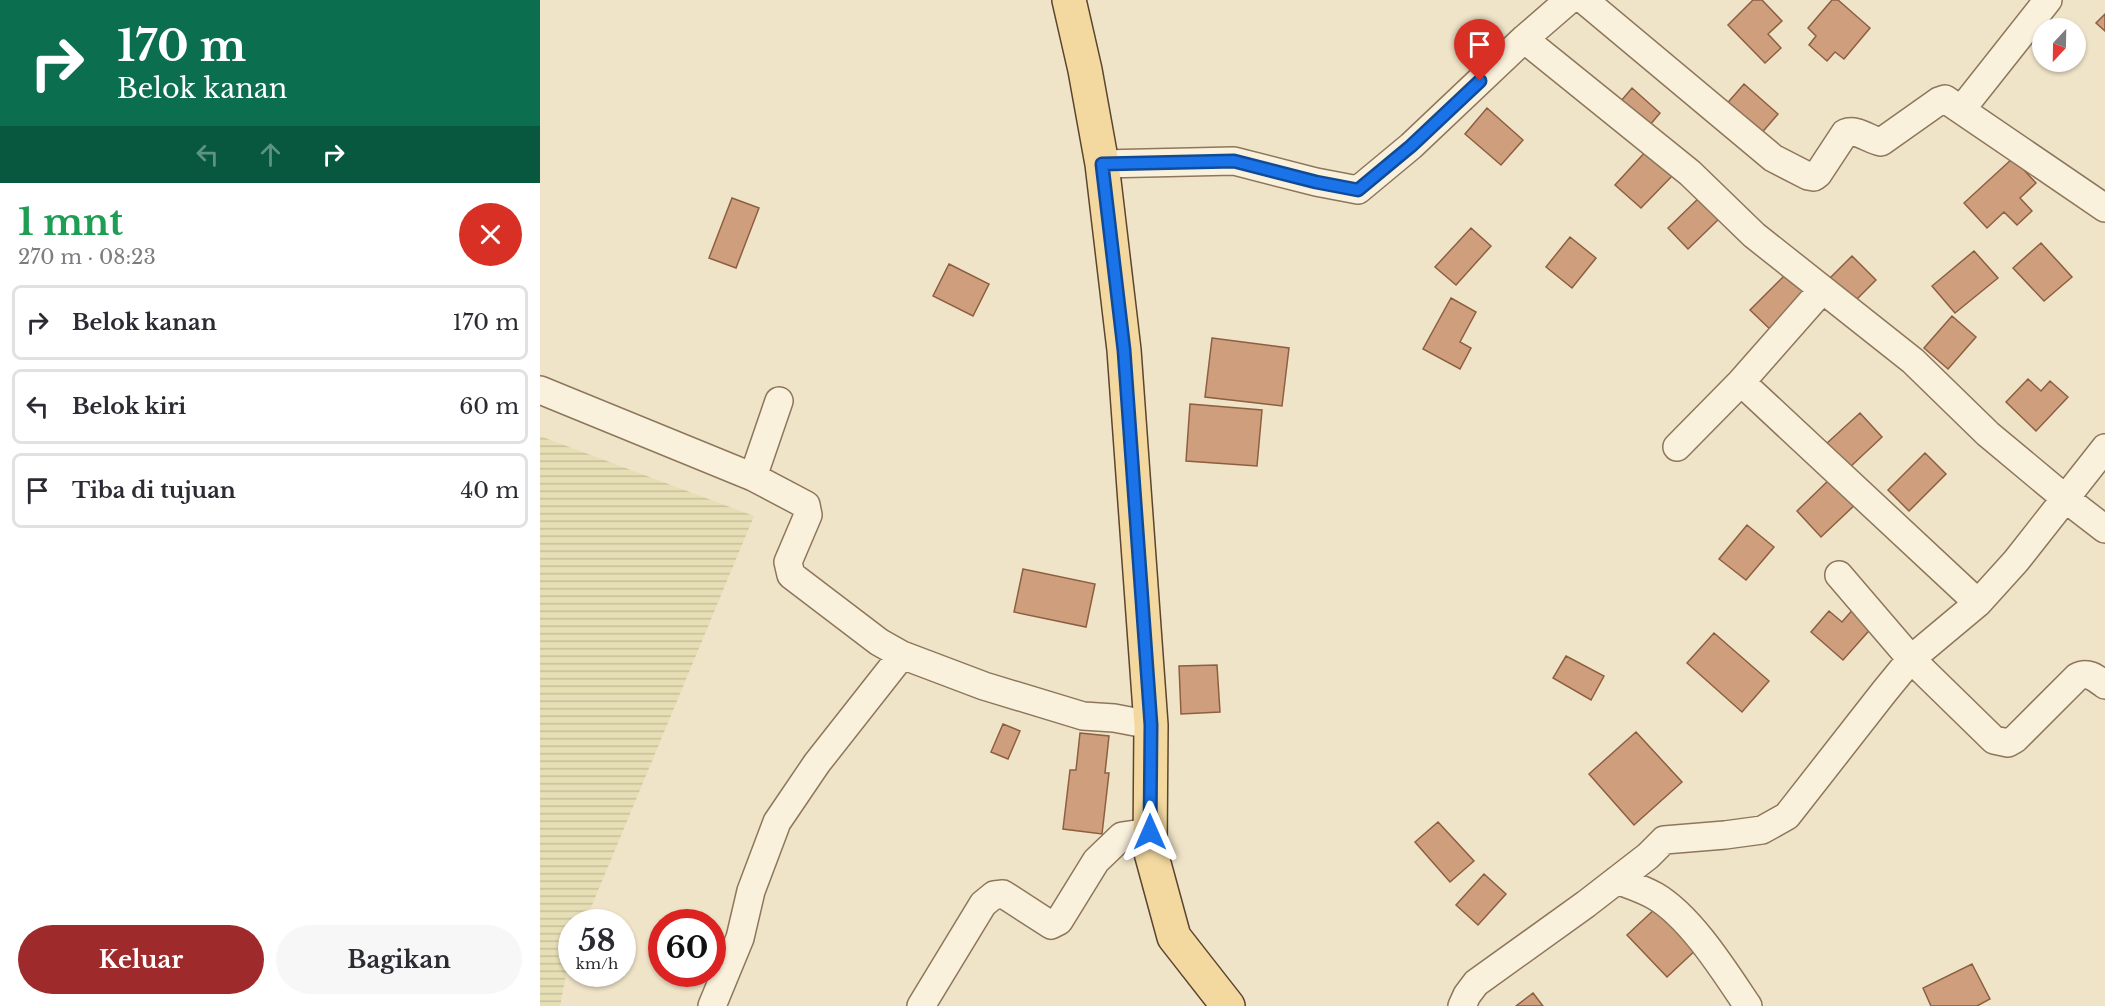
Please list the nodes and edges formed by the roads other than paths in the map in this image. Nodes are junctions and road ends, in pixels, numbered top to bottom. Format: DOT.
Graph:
graph roads {
  1 [pos="1069,0"];
  2 [pos="1569,0"];
  3 [pos="1584,0"];
  4 [pos="2048,0"];
  5 [pos="1524,39"];
  6 [pos="1961,110"];
  7 [pos="1102,164"];
  8 [pos="2105,208"];
  9 [pos="1822,290"];
  10 [pos="1741,382"];
  11 [pos="540,390"];
  12 [pos="779,401"];
  13 [pos="1677,447"];
  14 [pos="2105,448"];
  15 [pos="753,477"];
  16 [pos="2066,500"];
  17 [pos="2105,530"];
  18 [pos="1839,575"];
  19 [pos="1978,603"];
  20 [pos="902,655"];
  21 [pos="1911,659"];
  22 [pos="2105,685"];
  23 [pos="1151,725"];
  24 [pos="1150,832"];
  25 [pos="1617,880"];
  26 [pos="1225,1005"];
  27 [pos="712,1006"];
  28 [pos="921,1006"];
  29 [pos="1462,1006"];
  30 [pos="1748,1006"];
  1 -- 7 [label="main road"];
  2 -- 5 [label="street"];
  3 -- 6 [label="street"];
  4 -- 6 [label="street"];
  5 -- 7 [label="street"];
  5 -- 9 [label="street"];
  6 -- 8 [label="street"];
  7 -- 23 [label="main road"];
  9 -- 10 [label="street"];
  9 -- 16 [label="street"];
  10 -- 13 [label="street"];
  10 -- 19 [label="street"];
  11 -- 15 [label="street"];
  12 -- 15 [label="street"];
  14 -- 16 [label="street"];
  15 -- 20 [label="street"];
  16 -- 17 [label="street"];
  16 -- 19 [label="street"];
  18 -- 21 [label="street"];
  19 -- 21 [label="street"];
  20 -- 23 [label="street"];
  20 -- 27 [label="street"];
  21 -- 22 [label="street"];
  21 -- 25 [label="street"];
  23 -- 24 [label="main road"];
  24 -- 26 [label="main road"];
  24 -- 28 [label="street"];
  25 -- 29 [label="street"];
  25 -- 30 [label="street"];
}
